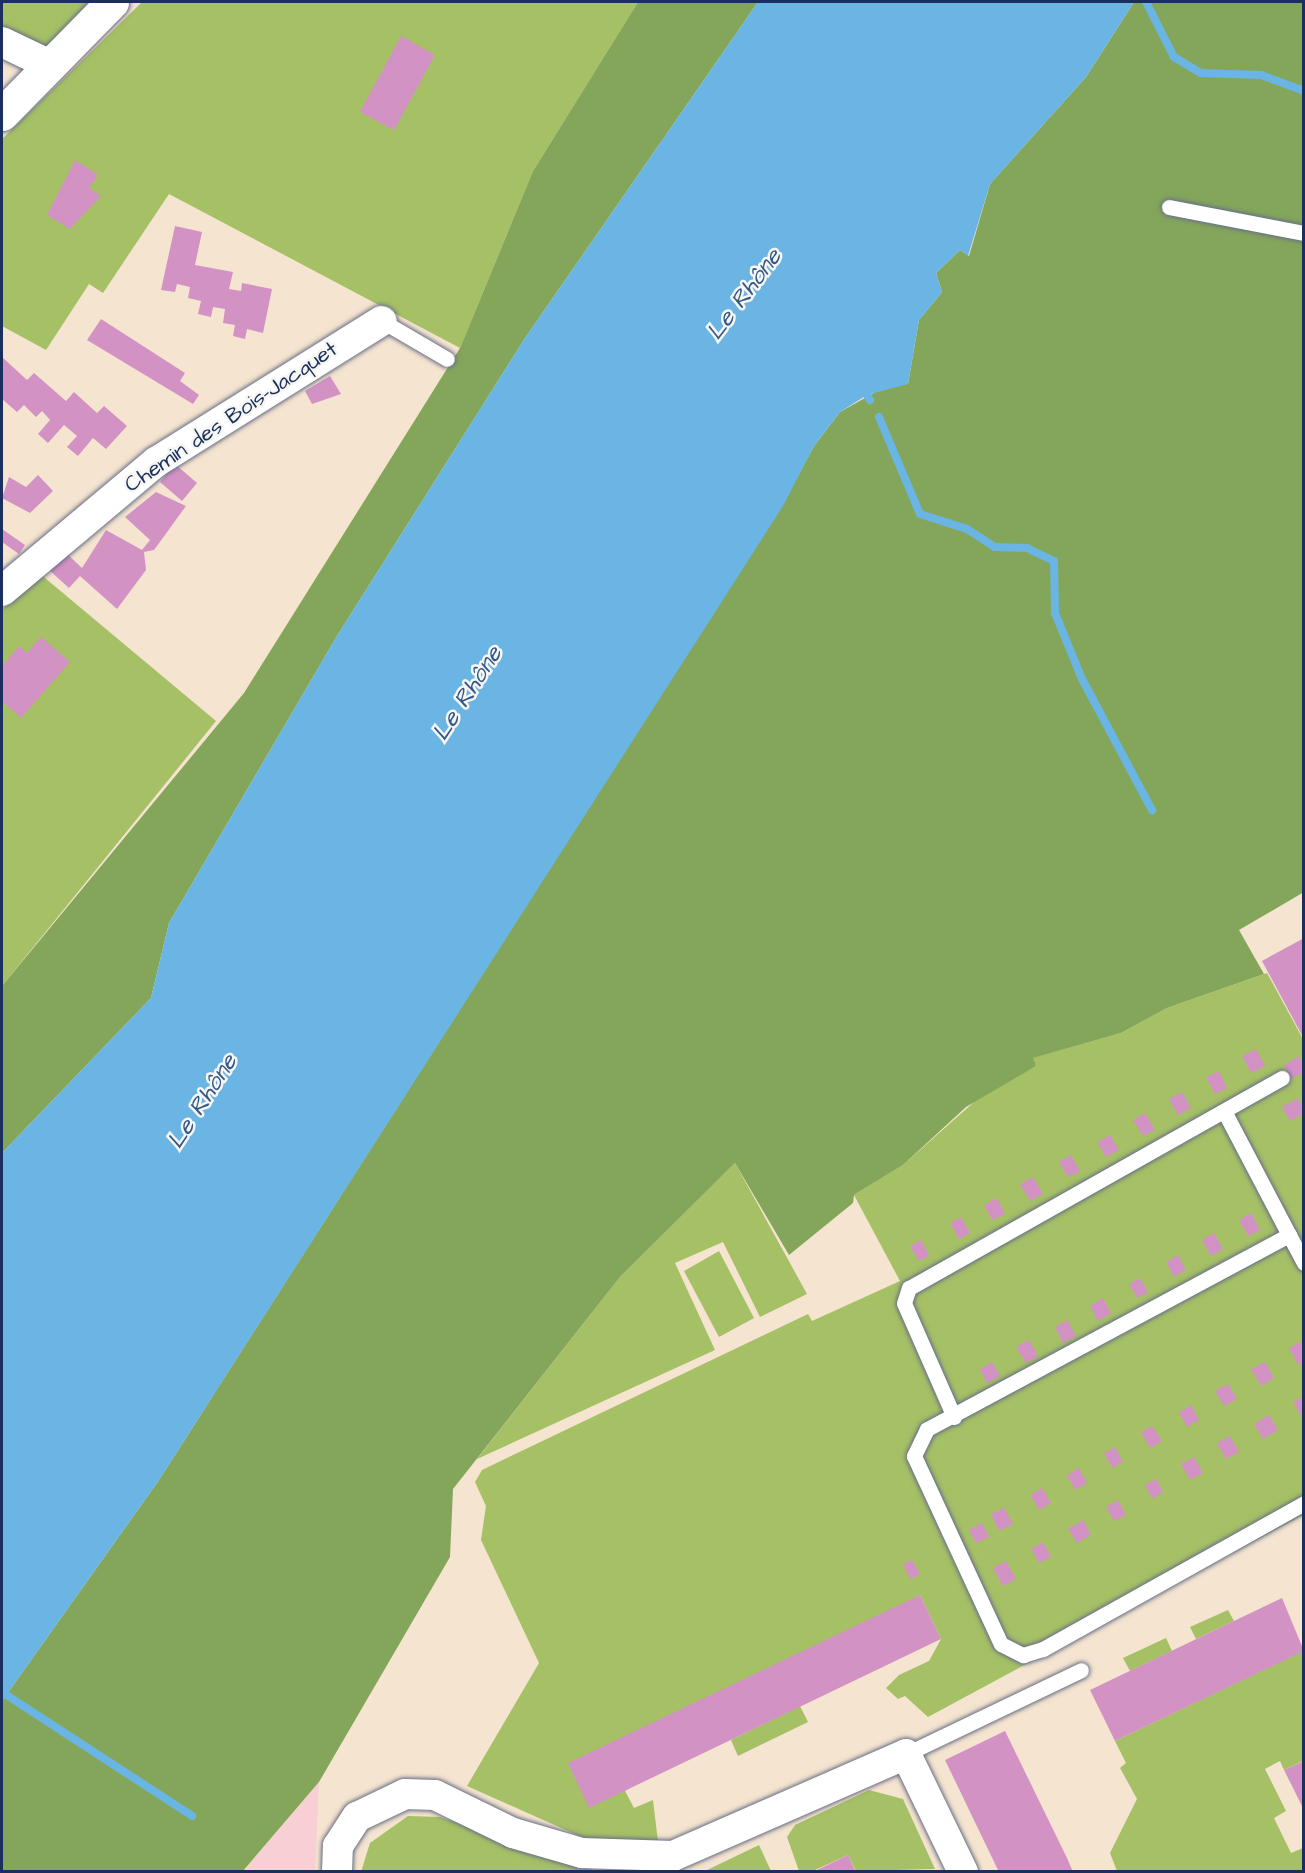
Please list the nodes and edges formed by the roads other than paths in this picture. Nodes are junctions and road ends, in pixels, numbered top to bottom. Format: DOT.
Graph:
graph roads {
  1 [pos="111,2"];
  2 [pos="2,42"];
  3 [pos="50,65"];
  4 [pos="2,114"];
  5 [pos="1169,207"];
  6 [pos="1304,233"];
  7 [pos="382,321"];
  8 [pos="447,359"];
  9 [pos="2,591"];
  10 [pos="1282,1078"];
  11 [pos="1224,1111"];
  12 [pos="1288,1235"];
  13 [pos="1304,1263"];
  14 [pos="954,1417"];
  15 [pos="1304,1503"];
  16 [pos="1081,1670"];
  17 [pos="906,1754"];
  18 [pos="337,1872"];
  19 [pos="963,1872"];
  1 -- 3 [label="street"];
  2 -- 3 [label="street"];
  3 -- 4 [label="street"];
  5 -- 6 [label="lane"];
  7 -- 8 [label="lane"];
  7 -- 9 [label="street, Chemin des Bois-Jacquet"];
  10 -- 11 [label="lane"];
  11 -- 12 [label="lane"];
  11 -- 14 [label="lane"];
  12 -- 13 [label="lane"];
  12 -- 14 [label="lane"];
  14 -- 15 [label="lane"];
  16 -- 17 [label="lane"];
  17 -- 18 [label="street"];
  17 -- 19 [label="street"];
}
